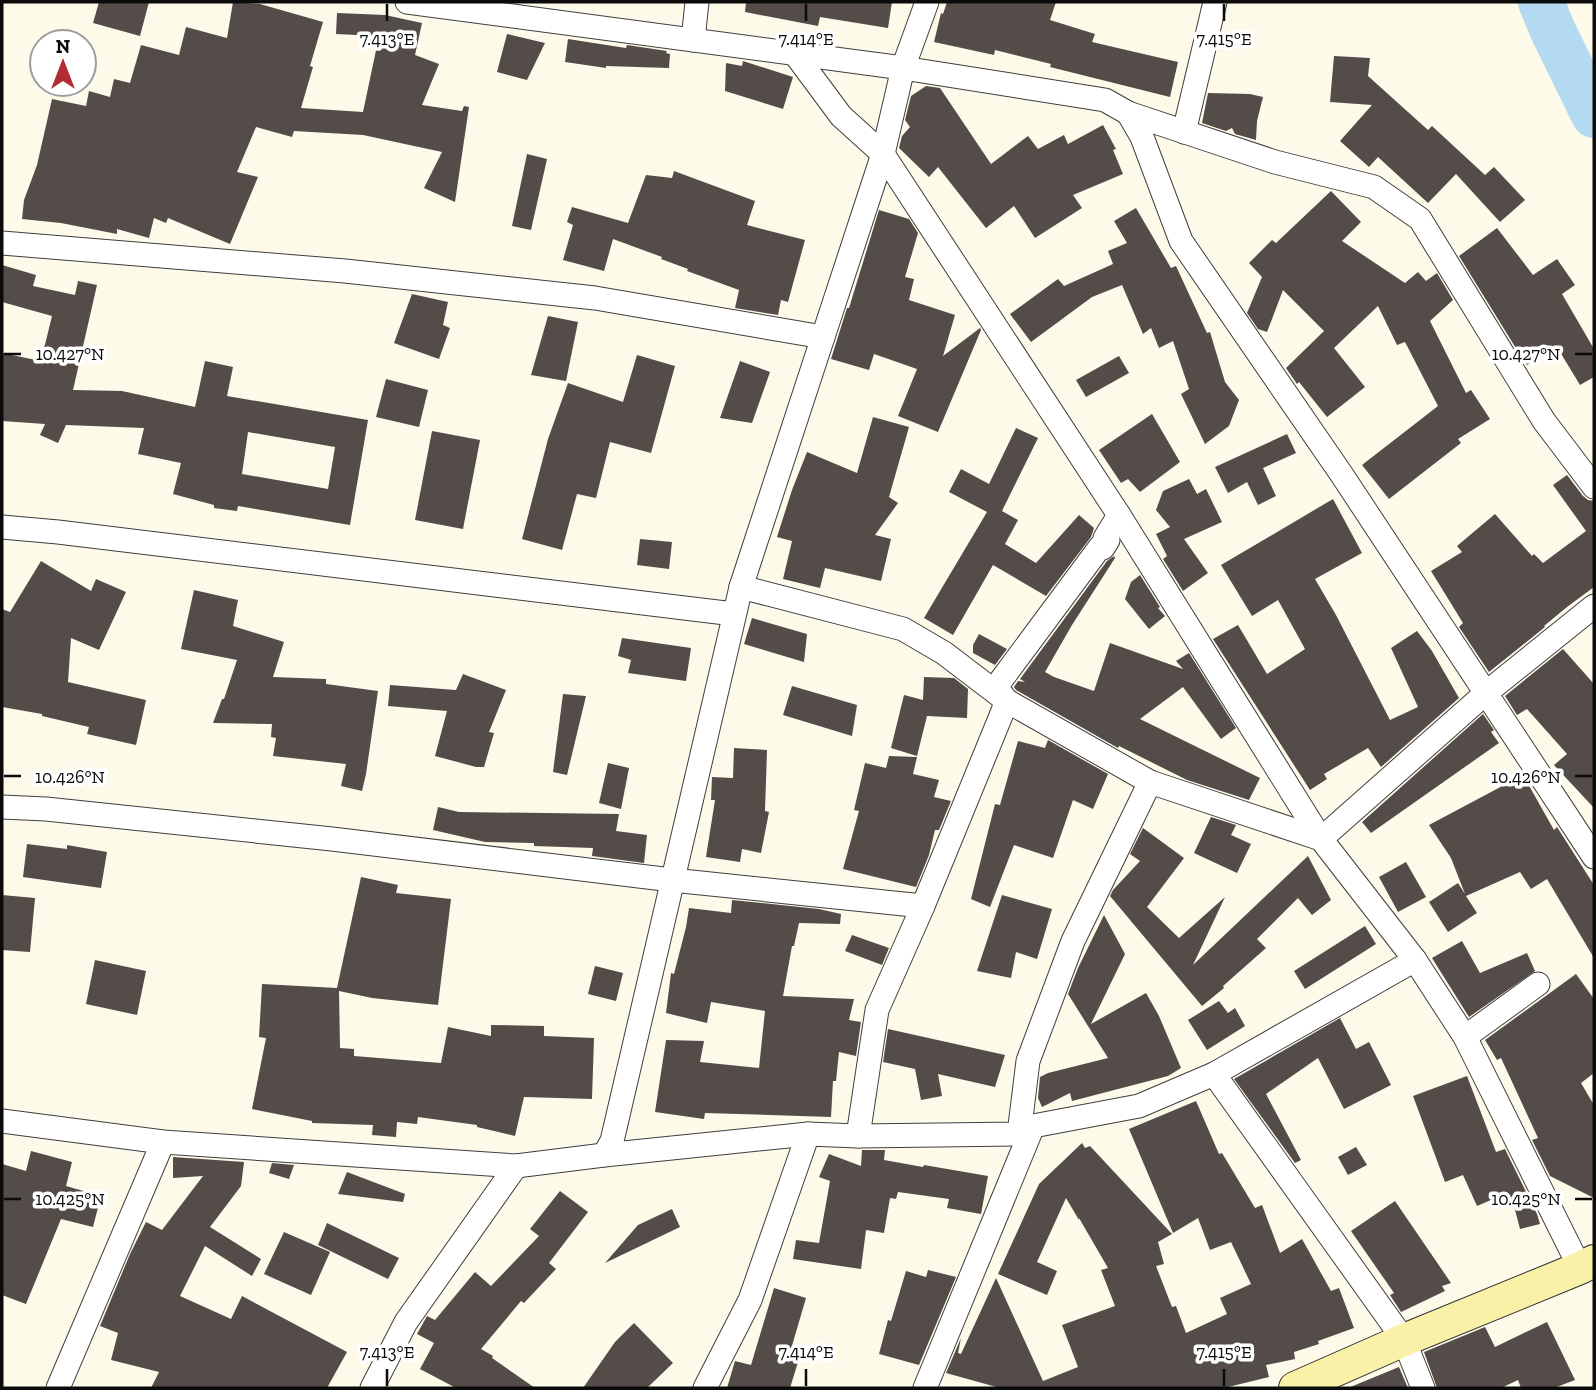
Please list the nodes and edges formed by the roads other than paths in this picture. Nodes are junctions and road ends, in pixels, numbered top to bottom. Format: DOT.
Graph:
graph roads {
  1 [pos="407,2"];
  2 [pos="697,2"];
  3 [pos="927,2"];
  4 [pos="1215,2"];
  5 [pos="694,40"];
  6 [pos="795,54"];
  7 [pos="903,68"];
  8 [pos="1128,113"];
  9 [pos="1184,132"];
  10 [pos="883,153"];
  11 [pos="2,243"];
  12 [pos="823,337"];
  13 [pos="1594,487"];
  14 [pos="1119,515"];
  15 [pos="2,527"];
  16 [pos="741,587"];
  17 [pos="1594,606"];
  18 [pos="734,614"];
  19 [pos="1486,693"];
  20 [pos="1007,701"];
  21 [pos="1150,782"];
  22 [pos="2,807"];
  23 [pos="1321,839"];
  24 [pos="1594,857"];
  25 [pos="672,880"];
  26 [pos="923,906"];
  27 [pos="1415,960"];
  28 [pos="1538,984"];
  29 [pos="1465,1037"];
  30 [pos="1214,1073"];
  31 [pos="2,1121"];
  32 [pos="1026,1130"];
  33 [pos="808,1134"];
  34 [pos="858,1136"];
  35 [pos="163,1142"];
  36 [pos="604,1155"];
  37 [pos="516,1166"];
  38 [pos="1587,1265"];
  39 [pos="1404,1340"];
  40 [pos="58,1388"];
  41 [pos="372,1388"];
  42 [pos="705,1388"];
  43 [pos="925,1388"];
  44 [pos="1295,1388"];
  45 [pos="1423,1388"];
  1 -- 5 [label="street"];
  2 -- 5 [label="street"];
  3 -- 7 [label="street"];
  4 -- 9 [label="street"];
  5 -- 6 [label="street"];
  6 -- 7 [label="street"];
  6 -- 10 [label="street"];
  7 -- 8 [label="street"];
  7 -- 10 [label="street"];
  8 -- 9 [label="street"];
  8 -- 19 [label="street"];
  9 -- 13 [label="street"];
  10 -- 12 [label="street"];
  10 -- 14 [label="street"];
  11 -- 12 [label="street"];
  12 -- 16 [label="street"];
  14 -- 20 [label="street"];
  14 -- 23 [label="street"];
  15 -- 18 [label="street"];
  16 -- 18 [label="street"];
  16 -- 20 [label="street"];
  17 -- 19 [label="street"];
  18 -- 25 [label="street"];
  19 -- 23 [label="street"];
  19 -- 24 [label="street"];
  20 -- 21 [label="street"];
  20 -- 26 [label="street"];
  21 -- 23 [label="street"];
  21 -- 32 [label="street"];
  22 -- 25 [label="street"];
  23 -- 27 [label="street"];
  25 -- 26 [label="street"];
  25 -- 36 [label="street"];
  26 -- 34 [label="street"];
  27 -- 29 [label="street"];
  27 -- 30 [label="street"];
  28 -- 29 [label="street"];
  29 -- 38 [label="street"];
  30 -- 32 [label="street"];
  30 -- 39 [label="street"];
  31 -- 35 [label="street"];
  32 -- 34 [label="street"];
  32 -- 43 [label="street"];
  33 -- 34 [label="street"];
  33 -- 36 [label="street"];
  33 -- 42 [label="street"];
  35 -- 37 [label="street"];
  35 -- 40 [label="street"];
  36 -- 37 [label="street"];
  37 -- 41 [label="street"];
  38 -- 39 [label="street"];
  39 -- 44 [label="street"];
  39 -- 45 [label="street"];
}
